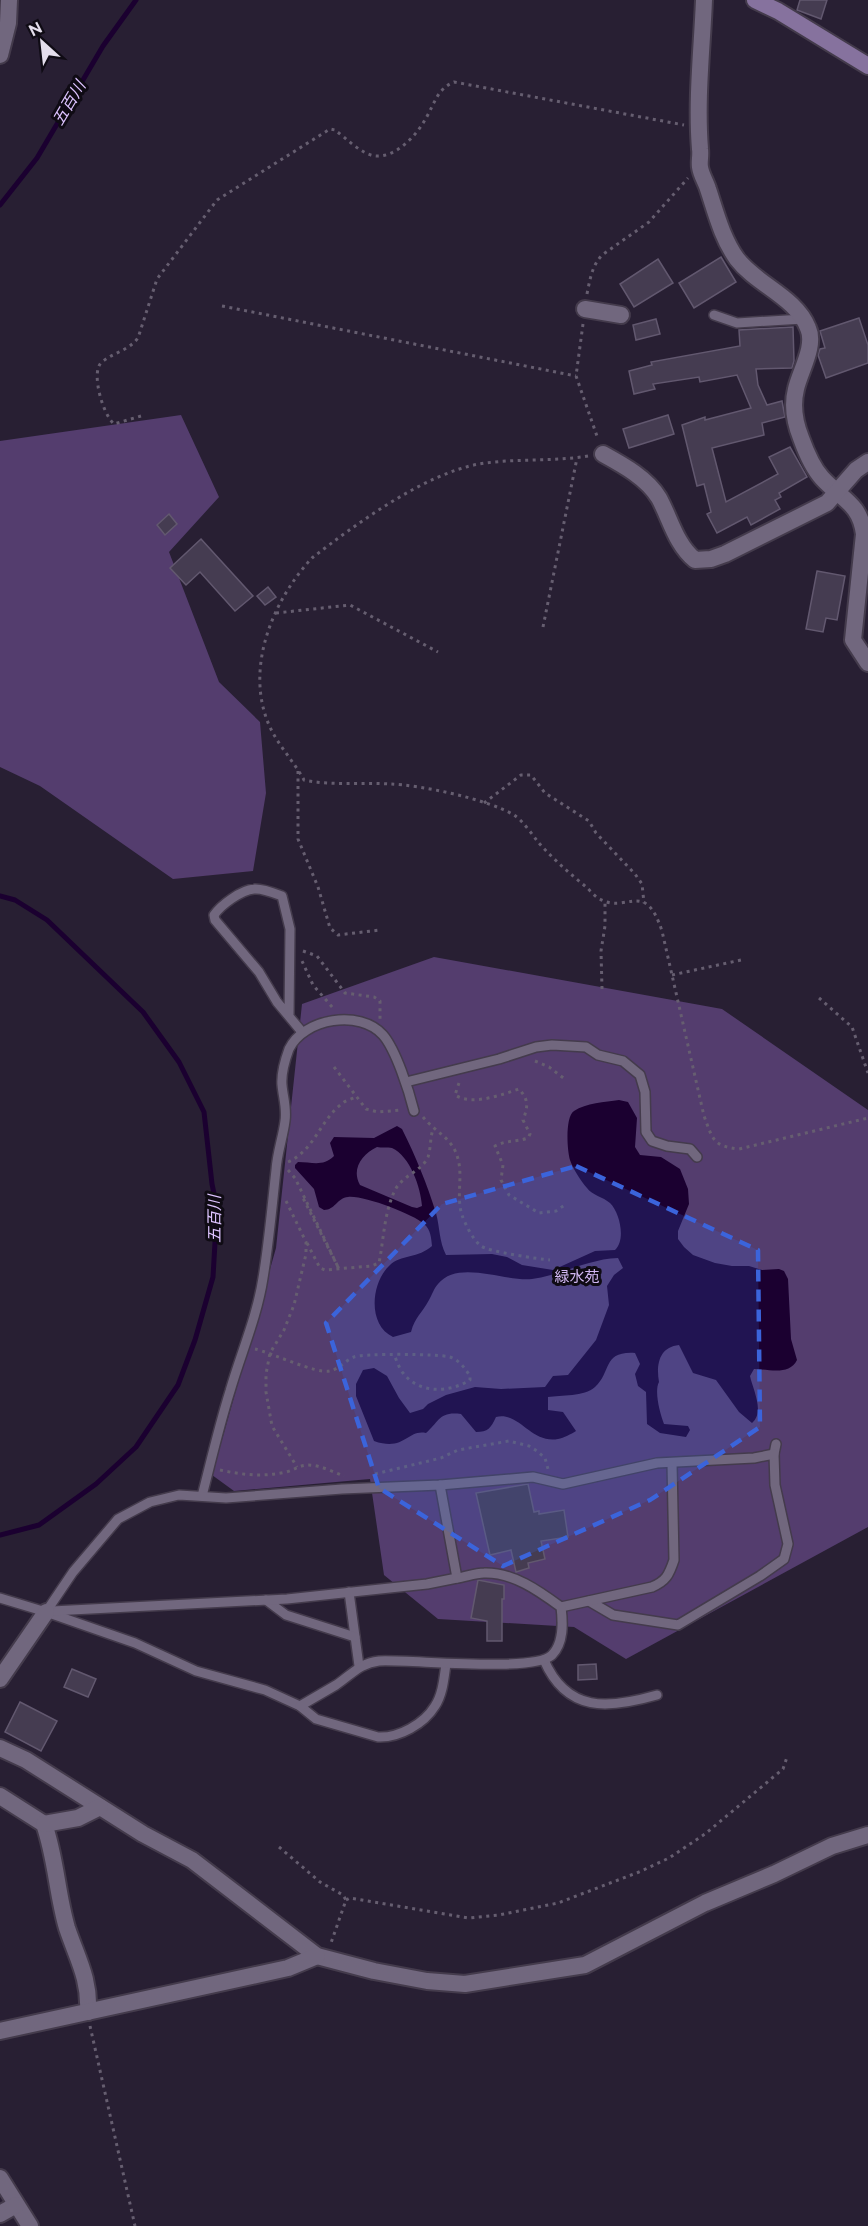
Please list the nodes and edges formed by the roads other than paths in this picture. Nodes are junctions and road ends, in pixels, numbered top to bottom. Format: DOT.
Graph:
graph roads {
  1 [pos="9,0"];
  2 [pos="704,0"];
  3 [pos="755,0"];
  4 [pos="0,55"];
  5 [pos="868,66"];
  6 [pos="585,309"];
  7 [pos="621,315"];
  8 [pos="714,315"];
  9 [pos="803,319"];
  10 [pos="603,454"];
  11 [pos="868,462"];
  12 [pos="837,491"];
  13 [pos="868,663"];
  14 [pos="289,1016"];
  15 [pos="302,1032"];
  16 [pos="406,1082"];
  17 [pos="414,1111"];
  18 [pos="697,1157"];
  19 [pos="672,1463"];
  20 [pos="440,1485"];
  21 [pos="202,1496"];
  22 [pos="457,1578"];
  23 [pos="349,1592"];
  24 [pos="0,1598"];
  25 [pos="266,1600"];
  26 [pos="589,1601"];
  27 [pos="561,1607"];
  28 [pos="46,1612"];
  29 [pos="355,1637"];
  30 [pos="544,1660"];
  31 [pos="446,1664"];
  32 [pos="359,1666"];
  33 [pos="0,1679"];
  34 [pos="657,1695"];
  35 [pos="300,1706"];
  36 [pos="0,1748"];
  37 [pos="0,1796"];
  38 [pos="100,1807"];
  39 [pos="44,1824"];
  40 [pos="868,1835"];
  41 [pos="321,1958"];
  42 [pos="87,2012"];
  43 [pos="0,2031"];
  44 [pos="0,2178"];
  45 [pos="16,2205"];
  46 [pos="0,2214"];
  47 [pos="30,2226"];
  1 -- 4 [label="street"];
  2 -- 9 [label="street"];
  3 -- 5 [label="main road"];
  6 -- 7 [label="street"];
  8 -- 9 [label="lane"];
  9 -- 12 [label="street"];
  10 -- 12 [label="street"];
  11 -- 12 [label="street"];
  12 -- 13 [label="street"];
  14 -- 14 [label="lane"];
  14 -- 15 [label="lane"];
  15 -- 16 [label="lane"];
  15 -- 21 [label="lane"];
  16 -- 17 [label="lane"];
  16 -- 18 [label="lane"];
  19 -- 20 [label="lane"];
  19 -- 26 [label="lane"];
  19 -- 26 [label="lane"];
  20 -- 21 [label="lane"];
  20 -- 22 [label="lane"];
  21 -- 28 [label="lane"];
  22 -- 23 [label="lane"];
  22 -- 27 [label="lane"];
  23 -- 25 [label="lane"];
  23 -- 29 [label="lane"];
  24 -- 28 [label="lane"];
  25 -- 28 [label="lane"];
  25 -- 29 [label="lane"];
  26 -- 27 [label="lane"];
  27 -- 30 [label="lane"];
  28 -- 33 [label="street"];
  28 -- 35 [label="lane"];
  29 -- 32 [label="lane"];
  30 -- 31 [label="lane"];
  30 -- 34 [label="lane"];
  31 -- 32 [label="lane"];
  31 -- 35 [label="lane"];
  32 -- 35 [label="lane"];
  36 -- 38 [label="street"];
  37 -- 39 [label="street"];
  38 -- 39 [label="street"];
  38 -- 41 [label="street"];
  39 -- 42 [label="street"];
  40 -- 41 [label="street"];
  41 -- 42 [label="street"];
  42 -- 43 [label="street"];
  44 -- 45 [label="street"];
  45 -- 46 [label="street"];
  45 -- 47 [label="street"];
}
